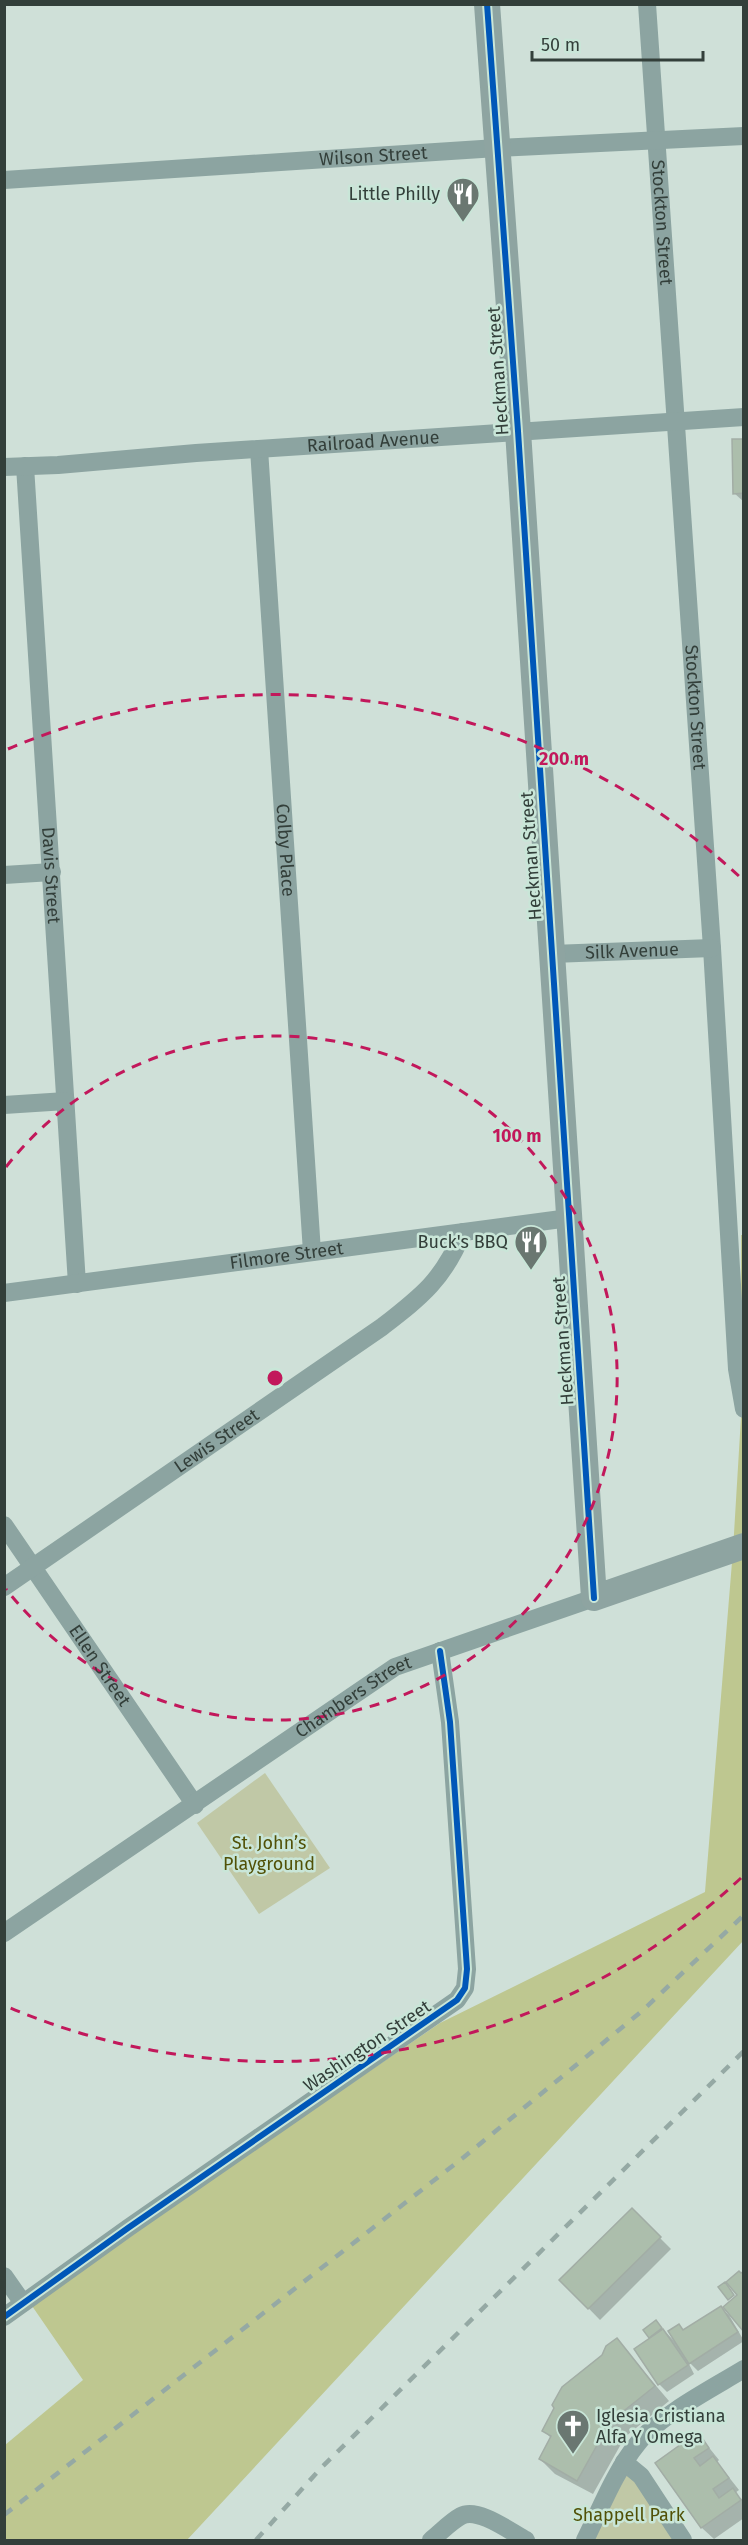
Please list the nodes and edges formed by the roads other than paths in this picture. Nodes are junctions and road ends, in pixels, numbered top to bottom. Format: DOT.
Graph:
graph roads {
  1 [pos="487,4"];
  2 [pos="647,4"];
  3 [pos="744,136"];
  4 [pos="656,142"];
  5 [pos="497,147"];
  6 [pos="4,180"];
  7 [pos="744,417"];
  8 [pos="676,422"];
  9 [pos="518,431"];
  10 [pos="259,449"];
  11 [pos="25,466"];
  12 [pos="4,467"];
  13 [pos="52,872"];
  14 [pos="4,875"];
  15 [pos="711,948"];
  16 [pos="552,954"];
  17 [pos="66,1101"];
  18 [pos="4,1105"];
  19 [pos="569,1218"];
  20 [pos="463,1232"];
  21 [pos="312,1252"];
  22 [pos="77,1284"];
  23 [pos="4,1293"];
  24 [pos="744,1409"];
  25 [pos="4,1525"];
  26 [pos="744,1546"];
  27 [pos="33,1567"];
  28 [pos="4,1587"];
  29 [pos="594,1598"];
  30 [pos="440,1652"];
  31 [pos="195,1804"];
  32 [pos="4,1933"];
  33 [pos="4,2276"];
  34 [pos="23,2303"];
  35 [pos="4,2317"];
  36 [pos="744,2369"];
  37 [pos="624,2462"];
  38 [pos="431,2541"];
  39 [pos="526,2541"];
  40 [pos="585,2541"];
  41 [pos="683,2541"];
  1 -- 5 [label="street, Heckman Street"];
  2 -- 4 [label="street, Stockton Street"];
  3 -- 4 [label="street, Wilson Street"];
  4 -- 5 [label="street, Wilson Street"];
  4 -- 8 [label="street, Stockton Street"];
  5 -- 6 [label="street, Wilson Street"];
  5 -- 9 [label="street, Heckman Street"];
  7 -- 8 [label="street, Railroad Avenue"];
  8 -- 9 [label="street, Railroad Avenue"];
  8 -- 15 [label="street, Stockton Street"];
  9 -- 10 [label="street, Railroad Avenue"];
  9 -- 16 [label="street, Heckman Street"];
  10 -- 11 [label="street, Railroad Avenue"];
  10 -- 21 [label="street, Colby Place"];
  11 -- 12 [label="street, Railroad Avenue"];
  11 -- 13 [label="street, Davis Street"];
  13 -- 14 [label="street"];
  13 -- 17 [label="street, Davis Street"];
  15 -- 16 [label="street, Silk Avenue"];
  15 -- 24 [label="street, Stockton Street"];
  16 -- 19 [label="street, Heckman Street"];
  17 -- 18 [label="street"];
  17 -- 22 [label="street, Davis Street"];
  19 -- 20 [label="street, Filmore Street"];
  19 -- 29 [label="street, Heckman Street"];
  20 -- 21 [label="street, Filmore Street"];
  20 -- 27 [label="street, Lewis Street"];
  21 -- 22 [label="street, Filmore Street"];
  22 -- 23 [label="street, Filmore Street"];
  25 -- 27 [label="street, Ellen Street"];
  26 -- 29 [label="street, Chambers Street"];
  27 -- 28 [label="street, Lewis Street"];
  27 -- 31 [label="street, Ellen Street"];
  29 -- 30 [label="street, Chambers Street"];
  30 -- 31 [label="street, Chambers Street"];
  30 -- 34 [label="street, Washington Street"];
  31 -- 32 [label="street, Chambers Street"];
  33 -- 34 [label="street"];
  34 -- 35 [label="street, Washington Street"];
  36 -- 37 [label="street"];
  37 -- 40 [label="street"];
  37 -- 41 [label="street"];
  38 -- 39 [label="street"];
}
